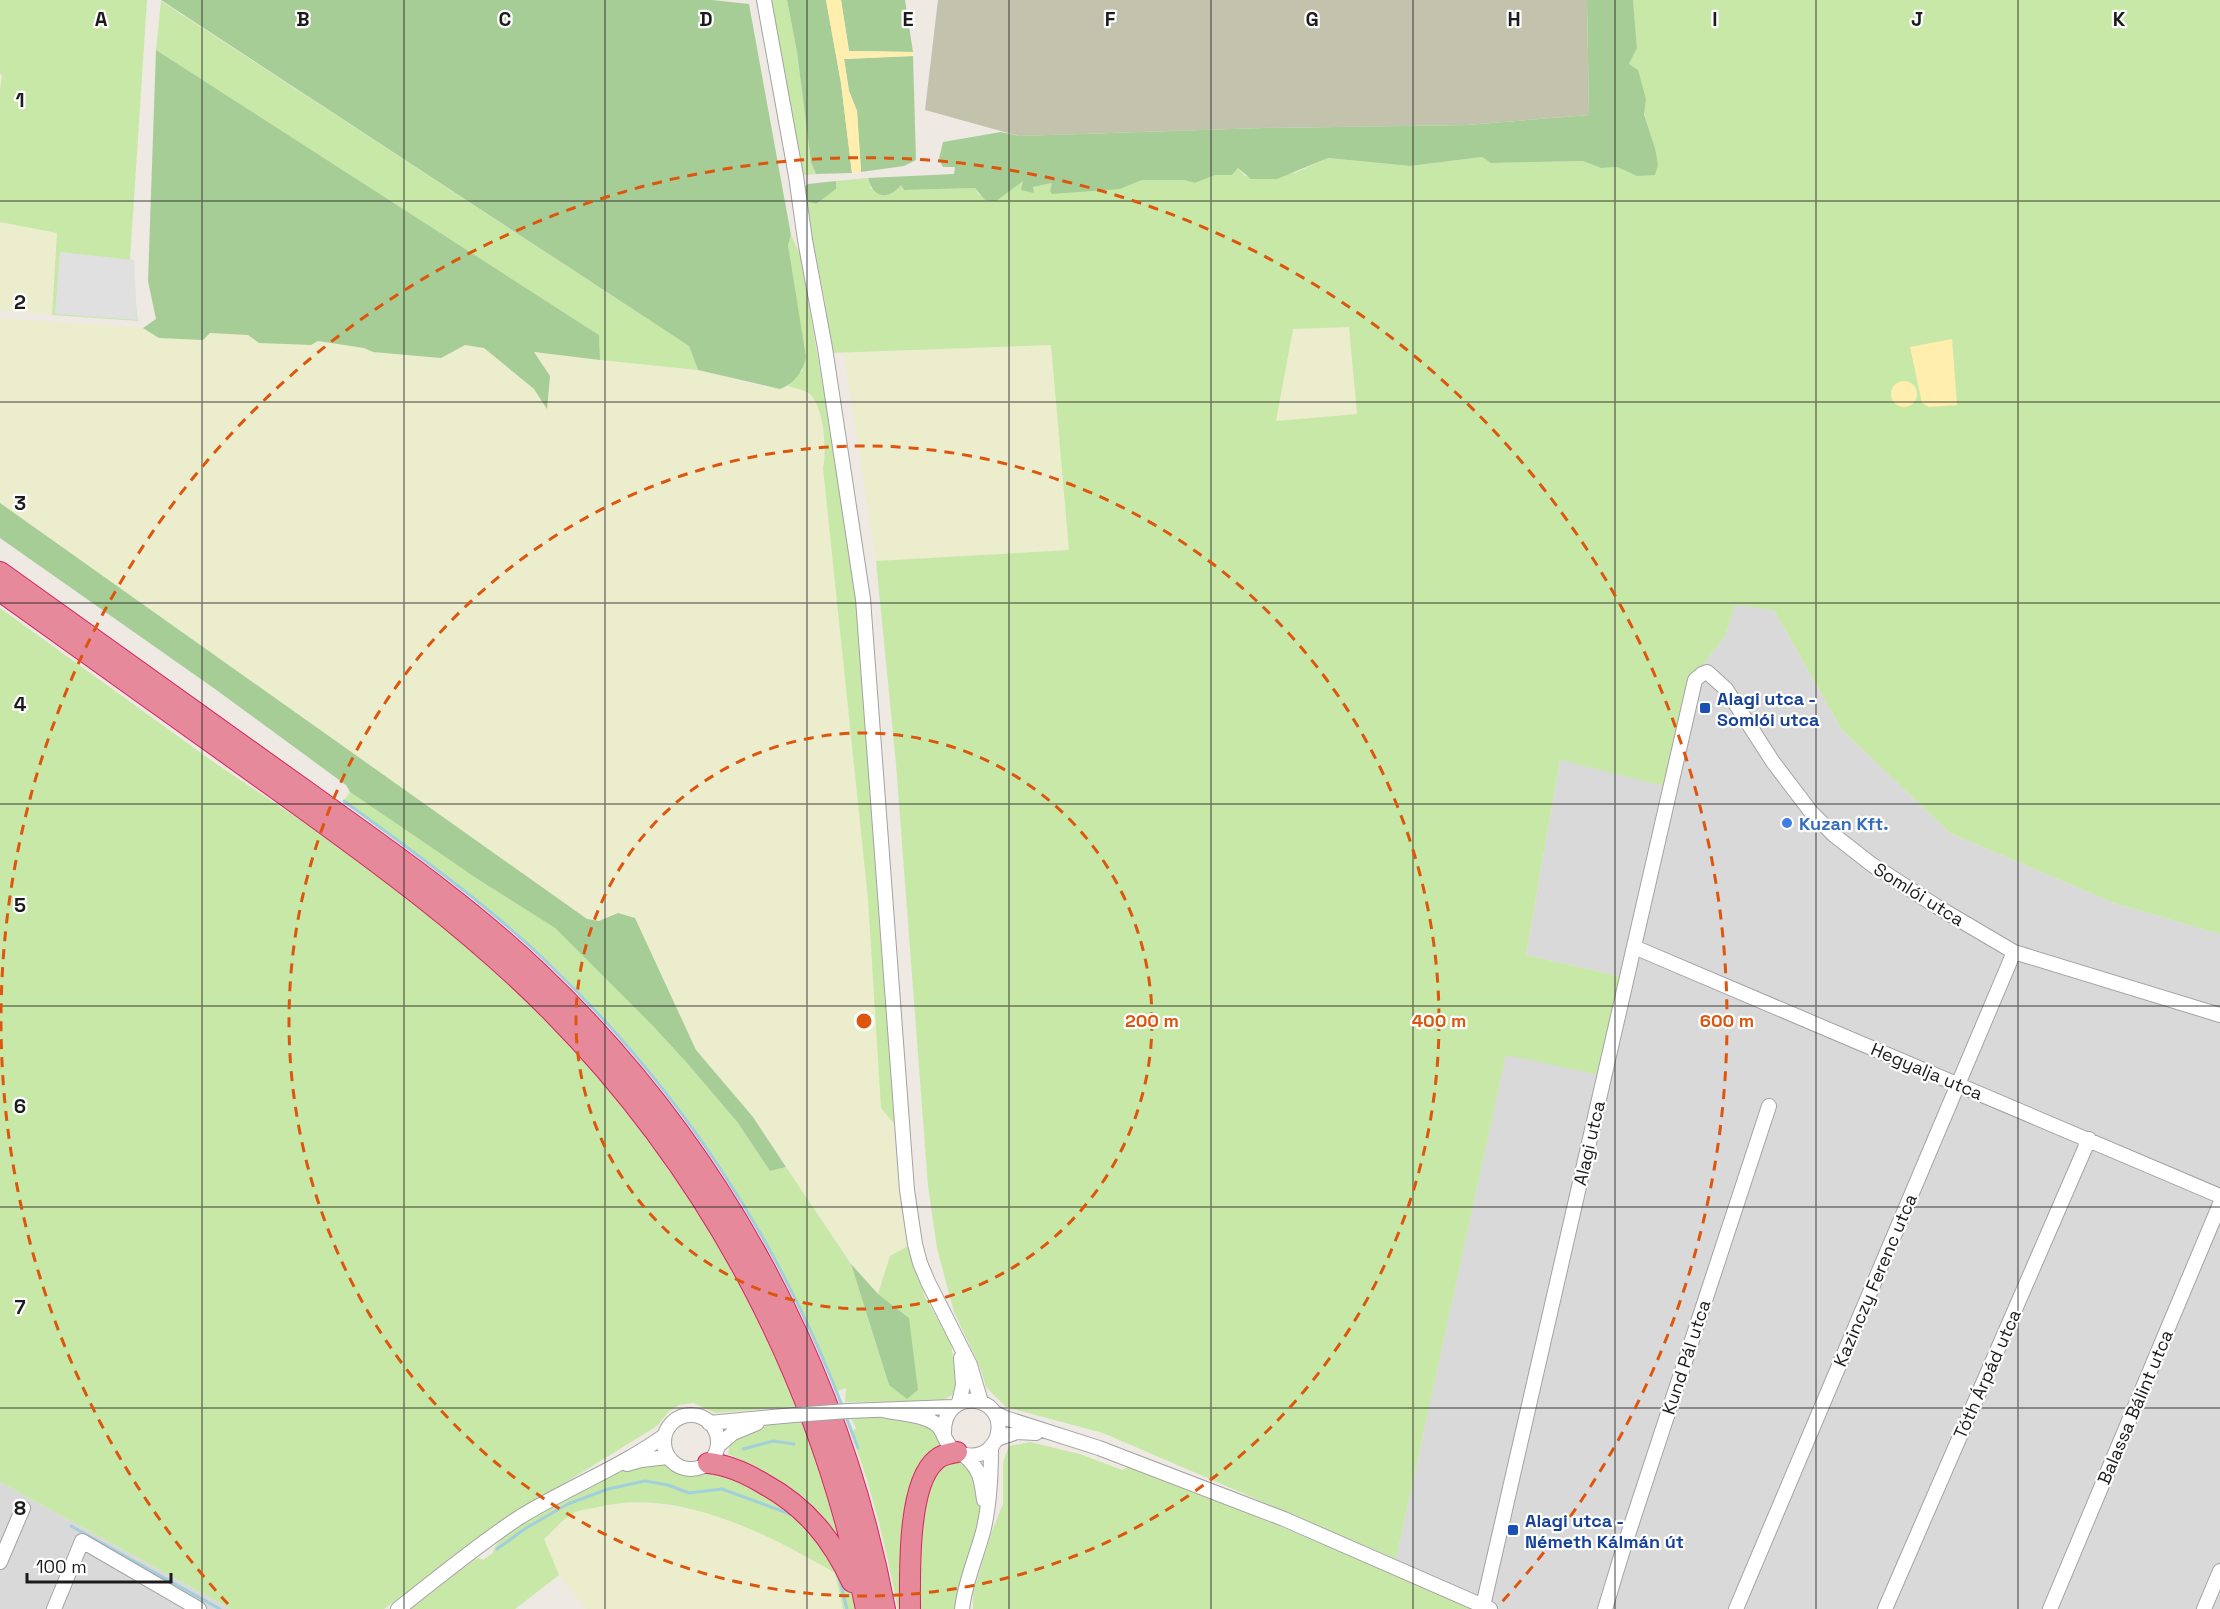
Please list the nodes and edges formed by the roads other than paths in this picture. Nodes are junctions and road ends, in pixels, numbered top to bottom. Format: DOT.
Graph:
graph roads {
  1 [pos="764,0"];
  2 [pos="0,572"];
  3 [pos="0,591"];
  4 [pos="1695,680"];
  5 [pos="1634,947"];
  6 [pos="2014,952"];
  7 [pos="2220,1014"];
  8 [pos="1958,1085"];
  9 [pos="1769,1106"];
  10 [pos="2089,1139"];
  11 [pos="2220,1196"];
  12 [pos="2220,1204"];
  13 [pos="958,1341"];
  14 [pos="981,1402"];
  15 [pos="956,1405"];
  16 [pos="883,1410"];
  17 [pos="995,1413"];
  18 [pos="768,1419"];
  19 [pos="709,1423"];
  20 [pos="944,1433"];
  21 [pos="664,1436"];
  22 [pos="1065,1437"];
  23 [pos="994,1443"];
  24 [pos="718,1446"];
  25 [pos="961,1453"];
  26 [pos="668,1458"];
  27 [pos="708,1463"];
  28 [pos="608,1470"];
  29 [pos="23,1508"];
  30 [pos="986,1510"];
  31 [pos="0,1563"];
  32 [pos="2220,1571"];
  33 [pos="1488,1608"];
  34 [pos="54,1609"];
  35 [pos="199,1609"];
  36 [pos="398,1609"];
  37 [pos="865,1609"];
  38 [pos="885,1609"];
  39 [pos="910,1609"];
  40 [pos="962,1609"];
  41 [pos="1605,1609"];
  42 [pos="1736,1609"];
  43 [pos="1885,1609"];
  44 [pos="2050,1609"];
  45 [pos="2204,1609"];
  1 -- 13 [label="street"];
  2 -- 38 [label="highway"];
  3 -- 37 [label="highway"];
  4 -- 5 [label="street, Alagi utca"];
  4 -- 6 [label="street, Somlói utca"];
  5 -- 8 [label="street, Hegyalja utca"];
  5 -- 33 [label="street, Alagi utca"];
  6 -- 7 [label="street, Somlói utca"];
  6 -- 8 [label="street, Kazinczy Ferenc utca"];
  8 -- 10 [label="street, Hegyalja utca"];
  8 -- 42 [label="street, Kazinczy Ferenc utca"];
  9 -- 41 [label="street, Kund Pál utca"];
  10 -- 11 [label="street, Hegyalja utca"];
  10 -- 43 [label="street, Tóth Árpád utca"];
  12 -- 44 [label="street, Balassa Bálint utca"];
  13 -- 14 [label="street"];
  13 -- 15 [label="street"];
  14 -- 15 [label="street"];
  14 -- 17 [label="street"];
  15 -- 16 [label="street"];
  15 -- 20 [label="street"];
  16 -- 18 [label="street, bridge"];
  16 -- 20 [label="street"];
  17 -- 22 [label="street"];
  17 -- 23 [label="street"];
  18 -- 19 [label="street"];
  18 -- 24 [label="street"];
  19 -- 21 [label="street"];
  19 -- 24 [label="street"];
  20 -- 25 [label="street"];
  21 -- 26 [label="street"];
  21 -- 28 [label="street"];
  22 -- 23 [label="street"];
  22 -- 33 [label="street"];
  23 -- 25 [label="street"];
  23 -- 30 [label="street"];
  24 -- 27 [label="street"];
  25 -- 30 [label="street"];
  25 -- 39 [label="highway"];
  26 -- 27 [label="street"];
  26 -- 28 [label="street"];
  27 -- 37 [label="highway"];
  28 -- 36 [label="street"];
  29 -- 31 [label="street"];
  30 -- 40 [label="street"];
  32 -- 45 [label="street"];
  34 -- 35 [label="street"];
}
